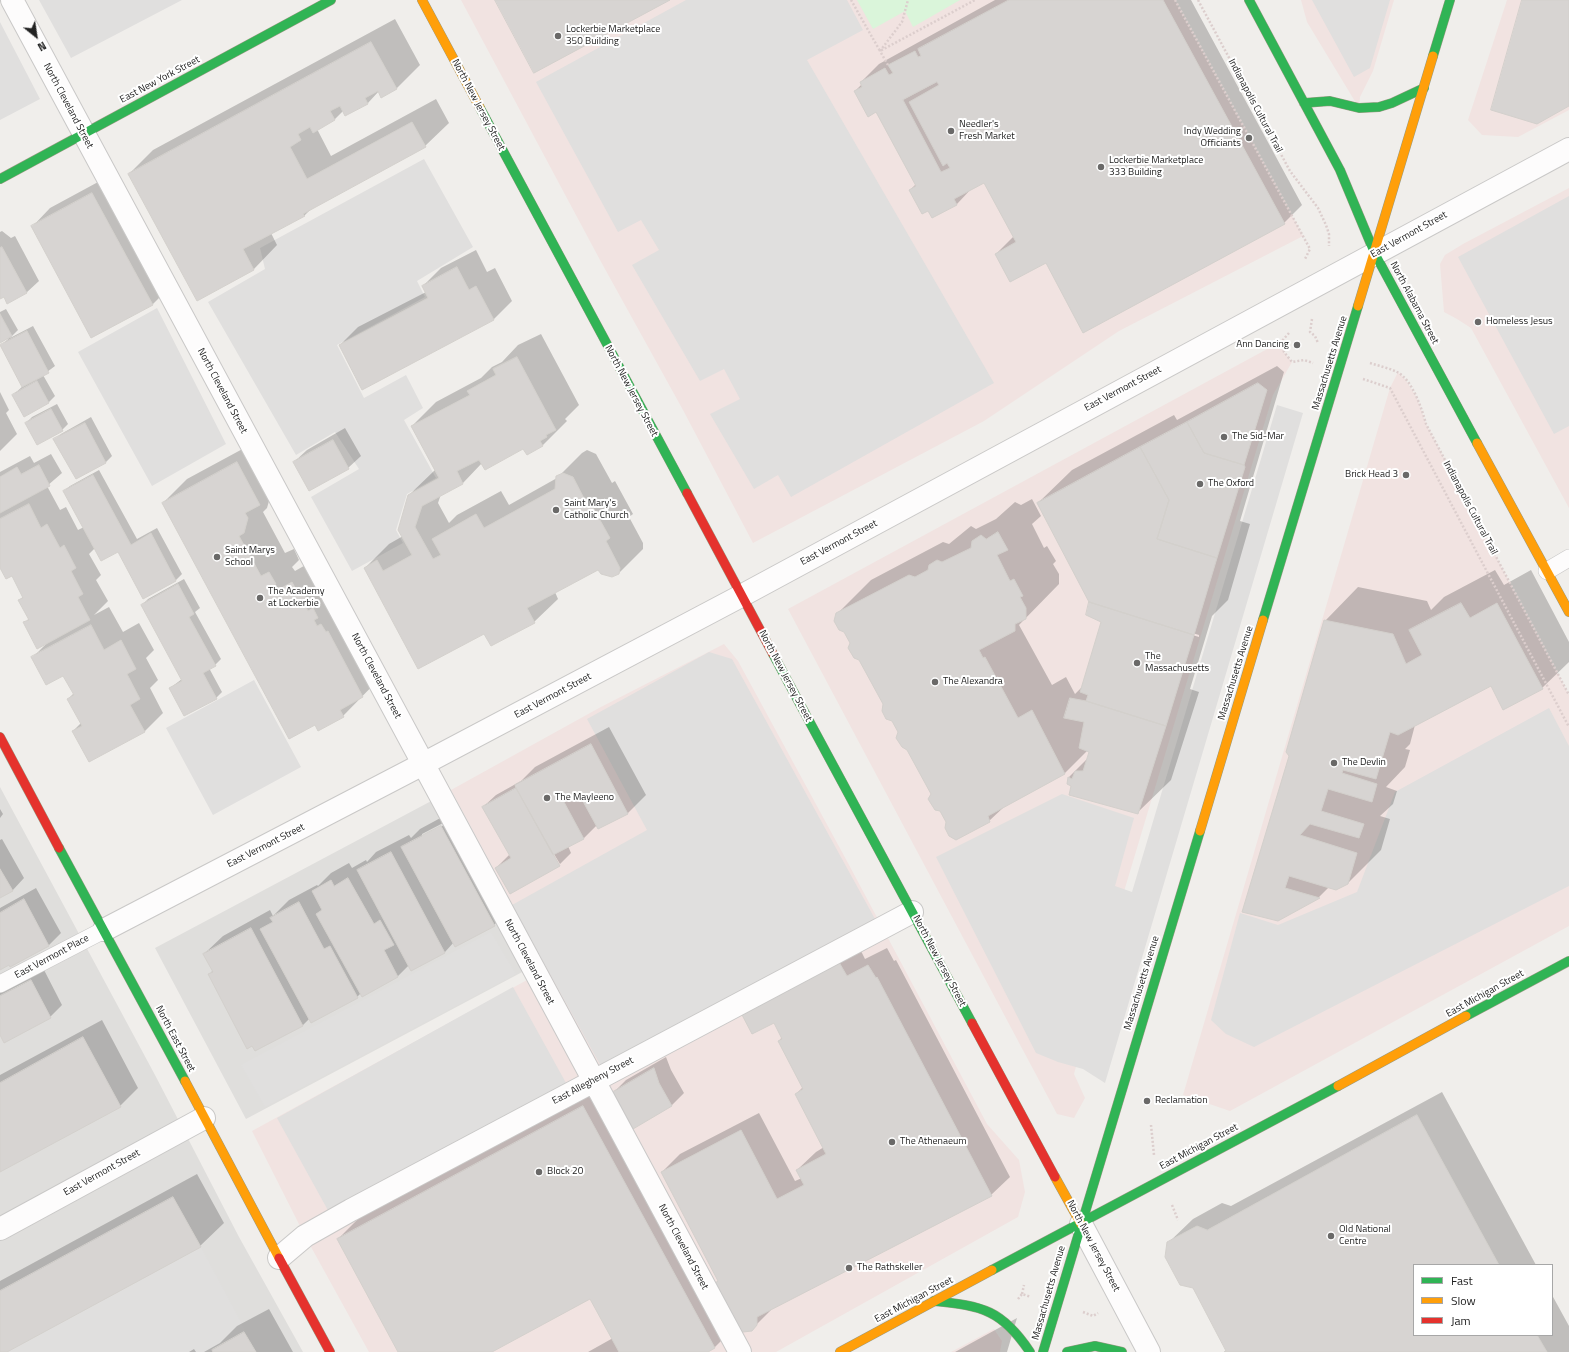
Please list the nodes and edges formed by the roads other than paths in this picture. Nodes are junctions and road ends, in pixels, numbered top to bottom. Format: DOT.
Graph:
graph roads {
  1 [pos="12,0"];
  2 [pos="331,0"];
  3 [pos="422,0"];
  4 [pos="1249,0"];
  5 [pos="1450,0"];
  6 [pos="1424,88"];
  7 [pos="1304,104"];
  8 [pos="83,134"];
  9 [pos="1569,149"];
  10 [pos="0,179"];
  11 [pos="1375,254"];
  12 [pos="1569,558"];
  13 [pos="1546,571"];
  14 [pos="741,596"];
  15 [pos="1569,612"];
  16 [pos="0,737"];
  17 [pos="423,764"];
  18 [pos="912,912"];
  19 [pos="104,930"];
  20 [pos="1569,960"];
  21 [pos="0,984"];
  22 [pos="593,1081"];
  23 [pos="204,1118"];
  24 [pos="1081,1224"];
  25 [pos="0,1229"];
  26 [pos="279,1258"];
  27 [pos="934,1301"];
  28 [pos="330,1352"];
  29 [pos="740,1352"];
  30 [pos="840,1352"];
  31 [pos="1030,1352"];
  32 [pos="1043,1352"];
  33 [pos="1067,1352"];
  34 [pos="1122,1352"];
  35 [pos="1149,1352"];
  1 -- 8 [label="street, North Cleveland Street"];
  2 -- 8 [label="main road, East New York Street"];
  3 -- 14 [label="main road, North New Jersey Street"];
  4 -- 7 [label="main road, North Alabama Street"];
  5 -- 6 [label="main road, Massachusetts Avenue"];
  6 -- 7 [label="main road"];
  6 -- 11 [label="main road, Massachusetts Avenue"];
  7 -- 11 [label="main road, North Alabama Street"];
  8 -- 10 [label="main road, East New York Street"];
  8 -- 17 [label="street, North Cleveland Street"];
  9 -- 11 [label="street, East Vermont Street"];
  11 -- 13 [label="main road, North Alabama Street"];
  11 -- 14 [label="street, East Vermont Street"];
  11 -- 24 [label="main road, Massachusetts Avenue"];
  12 -- 13 [label="lane"];
  13 -- 15 [label="main road, North Alabama Street"];
  14 -- 17 [label="street, East Vermont Street"];
  14 -- 18 [label="main road, North New Jersey Street"];
  16 -- 19 [label="main road, North East Street"];
  17 -- 19 [label="street, East Vermont Street"];
  17 -- 22 [label="street, North Cleveland Street"];
  18 -- 22 [label="street, East Allegheny Street"];
  18 -- 24 [label="main road, North New Jersey Street"];
  19 -- 21 [label="lane, East Vermont Place"];
  19 -- 23 [label="main road, North East Street"];
  20 -- 24 [label="main road, East Michigan Street"];
  22 -- 26 [label="street, East Allegheny Street"];
  22 -- 29 [label="street, North Cleveland Street"];
  23 -- 25 [label="street, East Vermont Street"];
  23 -- 26 [label="main road, North East Street"];
  24 -- 27 [label="main road, East Michigan Street"];
  24 -- 32 [label="main road, Massachusetts Avenue"];
  24 -- 35 [label="street, North New Jersey Street"];
  26 -- 28 [label="main road, North East Street"];
  27 -- 30 [label="main road, East Michigan Street"];
  27 -- 31 [label="main road"];
  33 -- 34 [label="main road"];
}
